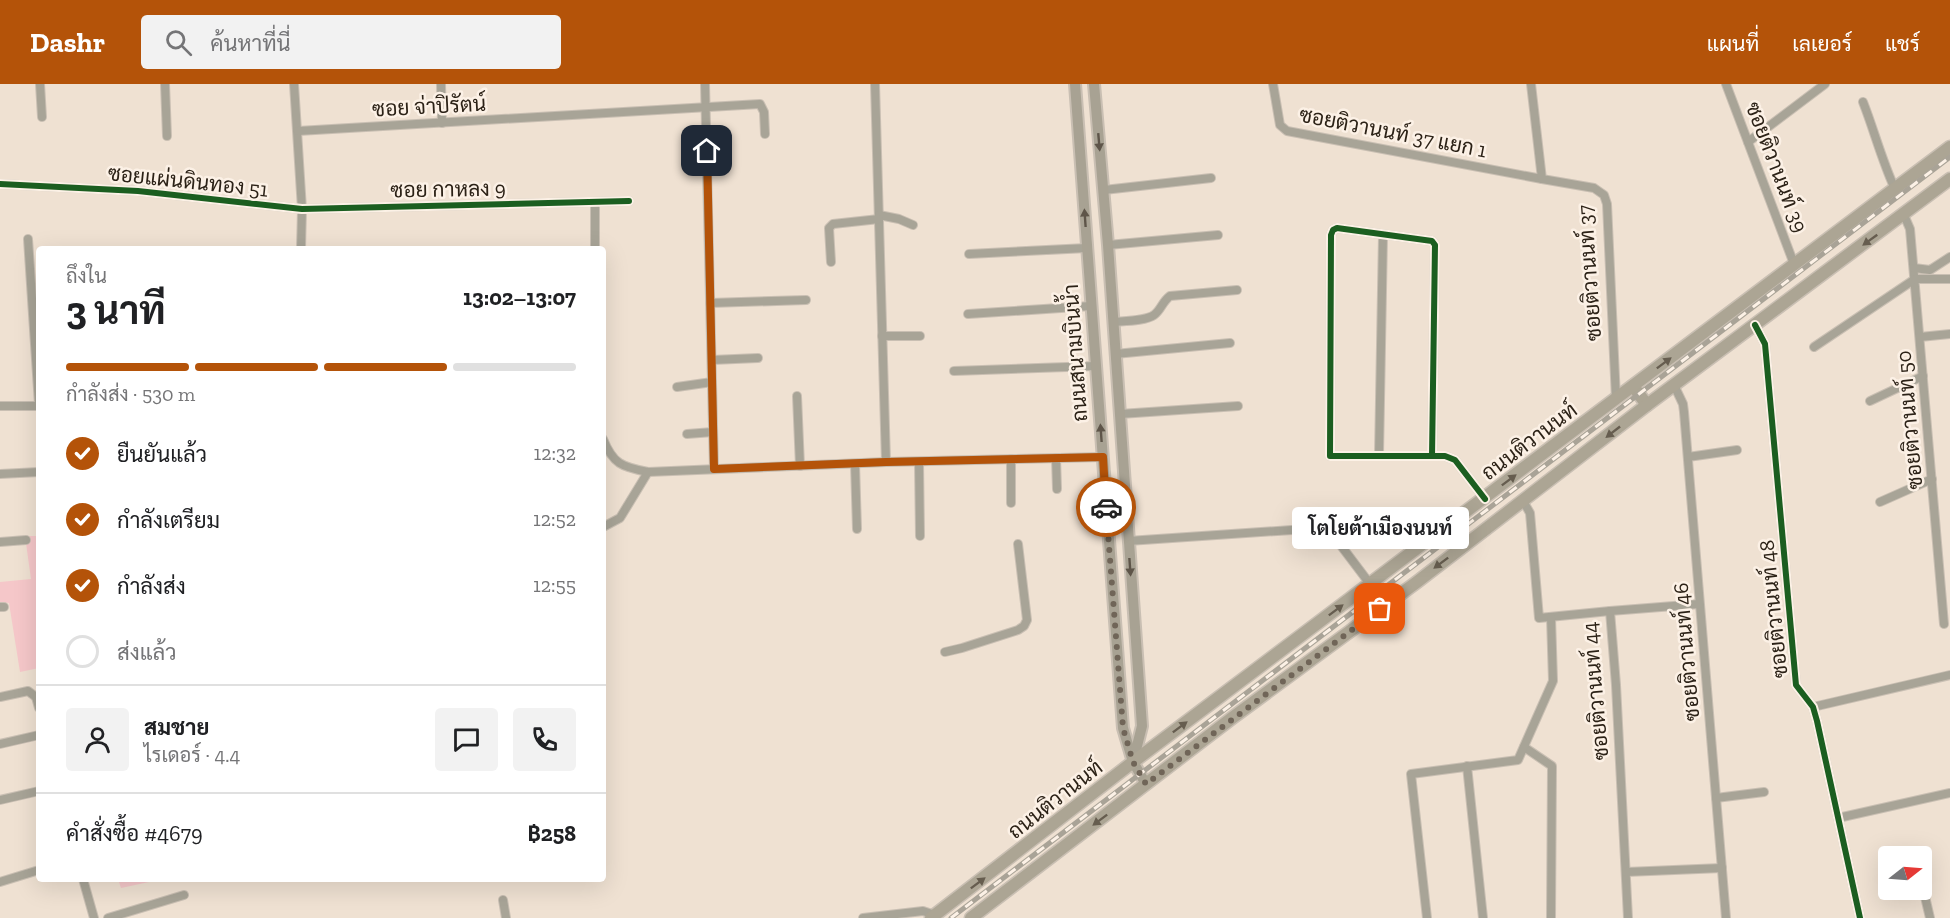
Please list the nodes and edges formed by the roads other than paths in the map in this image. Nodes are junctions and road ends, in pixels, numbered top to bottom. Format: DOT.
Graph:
graph roads {
  1 [pos="40,84"];
  2 [pos="165,84"];
  3 [pos="294,84"];
  4 [pos="441,84"];
  5 [pos="705,84"];
  6 [pos="875,84"];
  7 [pos="1074,84"];
  8 [pos="1094,84"];
  9 [pos="1273,84"];
  10 [pos="1531,84"];
  11 [pos="1726,84"];
  12 [pos="1825,84"];
  13 [pos="1863,102"];
  14 [pos="706,108"];
  15 [pos="42,117"];
  16 [pos="442,123"];
  17 [pos="298,131"];
  18 [pos="765,134"];
  19 [pos="167,135"];
  20 [pos="1748,142"];
  21 [pos="1950,147"];
  22 [pos="1211,178"];
  23 [pos="1542,179"];
  24 [pos="1950,179"];
  25 [pos="0,184"];
  26 [pos="1895,189"];
  27 [pos="1104,190"];
  28 [pos="629,201"];
  29 [pos="595,203"];
  30 [pos="302,209"];
  31 [pos="1904,215"];
  32 [pos="879,217"];
  33 [pos="913,225"];
  34 [pos="1218,235"];
  35 [pos="1383,235"];
  36 [pos="28,239"];
  37 [pos="301,246"];
  38 [pos="595,246"];
  39 [pos="1108,246"];
  40 [pos="1087,248"];
  41 [pos="969,254"];
  42 [pos="1950,257"];
  43 [pos="831,262"];
  44 [pos="1794,264"];
  45 [pos="1914,268"];
  46 [pos="1915,279"];
  47 [pos="1950,279"];
  48 [pos="1237,290"];
  49 [pos="806,300"];
  50 [pos="710,303"];
  51 [pos="1091,306"];
  52 [pos="968,314"];
  53 [pos="1113,322"];
  54 [pos="1755,325"];
  55 [pos="1950,334"];
  56 [pos="882,336"];
  57 [pos="920,336"];
  58 [pos="1920,337"];
  59 [pos="1230,343"];
  60 [pos="1814,347"];
  61 [pos="1115,354"];
  62 [pos="758,358"];
  63 [pos="36,360"];
  64 [pos="712,360"];
  65 [pos="1096,366"];
  66 [pos="954,371"];
  67 [pos="1923,376"];
  68 [pos="712,382"];
  69 [pos="1674,385"];
  70 [pos="1634,386"];
  71 [pos="677,387"];
  72 [pos="797,396"];
  73 [pos="1616,399"];
  74 [pos="1870,401"];
  75 [pos="36,405"];
  76 [pos="1647,405"];
  77 [pos="0,406"];
  78 [pos="1238,406"];
  79 [pos="1120,414"];
  80 [pos="713,432"];
  81 [pos="687,434"];
  82 [pos="606,446"];
  83 [pos="1737,450"];
  84 [pos="1379,456"];
  85 [pos="1432,456"];
  86 [pos="1103,457"];
  87 [pos="1056,458"];
  88 [pos="1688,458"];
  89 [pos="1011,459"];
  90 [pos="886,462"];
  91 [pos="919,462"];
  92 [pos="855,464"];
  93 [pos="800,466"];
  94 [pos="714,469"];
  95 [pos="36,472"];
  96 [pos="648,472"];
  97 [pos="0,474"];
  98 [pos="1932,479"];
  99 [pos="1057,489"];
  100 [pos="1485,499"];
  101 [pos="1522,501"];
  102 [pos="1880,502"];
  103 [pos="1011,503"];
  104 [pos="1399,513"];
  105 [pos="606,525"];
  106 [pos="856,529"];
  107 [pos="1327,531"];
  108 [pos="920,536"];
  109 [pos="26,540"];
  110 [pos="1128,541"];
  111 [pos="0,542"];
  112 [pos="1018,544"];
  113 [pos="1370,584"];
  114 [pos="1699,604"];
  115 [pos="1610,611"];
  116 [pos="1551,617"];
  117 [pos="1944,624"];
  118 [pos="945,652"];
  119 [pos="1950,675"];
  120 [pos="36,696"];
  121 [pos="0,698"];
  122 [pos="1813,707"];
  123 [pos="36,736"];
  124 [pos="0,744"];
  125 [pos="1524,747"];
  126 [pos="1133,762"];
  127 [pos="1467,766"];
  128 [pos="1146,784"];
  129 [pos="36,792"];
  130 [pos="1764,792"];
  131 [pos="1950,793"];
  132 [pos="1716,798"];
  133 [pos="0,800"];
  134 [pos="1838,818"];
  135 [pos="1722,868"];
  136 [pos="36,871"];
  137 [pos="1626,872"];
  138 [pos="0,882"];
  139 [pos="84,882"];
  140 [pos="184,895"];
  141 [pos="503,900"];
  142 [pos="1926,900"];
  143 [pos="933,917"];
  144 [pos="94,918"];
  145 [pos="108,918"];
  146 [pos="506,918"];
  147 [pos="863,918"];
  148 [pos="971,918"];
  149 [pos="1427,918"];
  150 [pos="1484,918"];
  151 [pos="1551,918"];
  152 [pos="1628,918"];
  153 [pos="1726,918"];
  154 [pos="1860,918"];
  155 [pos="1930,918"];
  1 -- 15 [label="street"];
  2 -- 19 [label="street"];
  3 -- 17 [label="street"];
  4 -- 16 [label="street"];
  5 -- 14 [label="street"];
  6 -- 32 [label="street"];
  40 -- 7 [label="main road, ถนนสนามบินน้ำ, one-way"];
  8 -- 27 [label="main road, ถนนสนามบินน้ำ, one-way"];
  9 -- 23 [label="street, ซอยติวานนท์ 37 แยก 1"];
  10 -- 23 [label="street"];
  11 -- 20 [label="street, ซอยติวานนท์ 39"];
  12 -- 20 [label="street"];
  13 -- 26 [label="street"];
  14 -- 16 [label="street, ซอย จ่าปิรัตน์"];
  14 -- 18 [label="street, ซอย จ่าปิรัตน์"];
  14 -- 50 [label="street"];
  16 -- 17 [label="street, ซอย จ่าปิรัตน์"];
  17 -- 30 [label="street"];
  20 -- 44 [label="street, ซอยติวานนท์ 39"];
  21 -- 26 [label="main road, ถนนติวานนท์"];
  22 -- 27 [label="street"];
  23 -- 73 [label="street, ซอยติวานนท์ 37"];
  24 -- 31 [label="main road, ถนนติวานนท์"];
  25 -- 30 [label="street, ซอยแผ่นดินทอง 51"];
  26 -- 44 [label="main road, ถนนติวานนท์"];
  27 -- 39 [label="main road, ถนนสนามบินน้ำ"];
  28 -- 29 [label="street, ซอย กาหลง 9"];
  29 -- 30 [label="street, ซอย กาหลง 9"];
  29 -- 38 [label="street"];
  30 -- 37 [label="street"];
  31 -- 45 [label="street, ซอยติวานนท์ 50"];
  31 -- 54 [label="main road, ถนนติวานนท์, one-way"];
  32 -- 33 [label="street"];
  32 -- 43 [label="street"];
  32 -- 56 [label="street"];
  34 -- 39 [label="street"];
  35 -- 84 [label="street"];
  35 -- 84 [label="street"];
  35 -- 85 [label="street"];
  36 -- 63 [label="street"];
  39 -- 53 [label="main road, ถนนสนามบินน้ำ"];
  40 -- 41 [label="street"];
  40 -- 51 [label="main road, ถนนสนามบินน้ำ"];
  42 -- 45 [label="street"];
  70 -- 44 [label="main road, ถนนติวานนท์, one-way"];
  45 -- 46 [label="street, ซอยติวานนท์ 50"];
  46 -- 47 [label="street"];
  46 -- 58 [label="street, ซอยติวานนท์ 50"];
  46 -- 60 [label="street"];
  48 -- 53 [label="street"];
  49 -- 50 [label="street"];
  50 -- 64 [label="street"];
  51 -- 52 [label="street"];
  51 -- 65 [label="main road, ถนนสนามบินน้ำ"];
  53 -- 61 [label="main road, ถนนสนามบินน้ำ"];
  54 -- 69 [label="main road, ถนนติวานนท์"];
  54 -- 122 [label="street, ซอยติวานนท์ 48"];
  55 -- 58 [label="street"];
  56 -- 57 [label="street"];
  56 -- 90 [label="street"];
  58 -- 67 [label="street, ซอยติวานนท์ 50"];
  59 -- 61 [label="street"];
  61 -- 79 [label="main road, ถนนสนามบินน้ำ"];
  62 -- 64 [label="street"];
  64 -- 68 [label="street"];
  65 -- 66 [label="street"];
  86 -- 65 [label="main road, ถนนสนามบินน้ำ, one-way"];
  67 -- 74 [label="street"];
  67 -- 98 [label="street, ซอยติวานนท์ 50"];
  68 -- 71 [label="street"];
  68 -- 80 [label="street"];
  69 -- 76 [label="main road, ถนนติวานนท์"];
  69 -- 88 [label="street, ซอยติวานนท์ 46"];
  70 -- 73 [label="main road, ถนนติวานนท์"];
  70 -- 76 [label="main road"];
  72 -- 93 [label="street"];
  100 -- 73 [label="main road, ถนนติวานนท์, one-way"];
  75 -- 77 [label="street"];
  76 -- 101 [label="main road, ถนนติวานนท์, one-way"];
  78 -- 79 [label="street"];
  79 -- 110 [label="main road, ถนนสนามบินน้ำ"];
  80 -- 81 [label="street"];
  80 -- 94 [label="street"];
  82 -- 96 [label="street"];
  83 -- 88 [label="street"];
  84 -- 85 [label="street"];
  85 -- 100 [label="street"];
  86 -- 87 [label="street"];
  86 -- 126 [label="main road, ถนนสนามบินน้ำ"];
  87 -- 89 [label="street"];
  87 -- 99 [label="street"];
  88 -- 114 [label="street, ซอยติวานนท์ 46"];
  89 -- 91 [label="street"];
  89 -- 103 [label="street"];
  90 -- 91 [label="street"];
  90 -- 92 [label="street"];
  91 -- 108 [label="street"];
  92 -- 93 [label="street"];
  92 -- 106 [label="street"];
  93 -- 94 [label="street"];
  94 -- 96 [label="street"];
  95 -- 97 [label="street"];
  96 -- 105 [label="street"];
  98 -- 102 [label="street"];
  98 -- 117 [label="street, ซอยติวานนท์ 50"];
  100 -- 113 [label="main road, ถนนติวานนท์"];
  101 -- 116 [label="street, ซอยติวานนท์ 44"];
  101 -- 128 [label="main road, ถนนติวานนท์, one-way"];
  104 -- 107 [label="street"];
  107 -- 110 [label="street"];
  107 -- 113 [label="street"];
  109 -- 111 [label="street"];
  110 -- 126 [label="main road, ถนนสนามบินน้ำ, one-way"];
  112 -- 118 [label="street"];
  126 -- 113 [label="main road, ถนนติวานนท์, one-way"];
  114 -- 115 [label="street"];
  114 -- 132 [label="street, ซอยติวานนท์ 46"];
  115 -- 116 [label="street, ซอยติวานนท์ 44"];
  115 -- 137 [label="street, ซอยติวานนท์ 44"];
  116 -- 125 [label="street"];
  119 -- 122 [label="street"];
  120 -- 121 [label="street"];
  122 -- 134 [label="street, ซอยติวานนท์ 48"];
  123 -- 124 [label="street"];
  125 -- 127 [label="street"];
  125 -- 151 [label="street"];
  126 -- 128 [label="main road, ถนนสนามบินน้ำ"];
  143 -- 126 [label="main road, ถนนติวานนท์, one-way"];
  127 -- 149 [label="street"];
  127 -- 150 [label="street"];
  128 -- 148 [label="main road, ถนนติวานนท์, one-way"];
  129 -- 133 [label="street"];
  130 -- 132 [label="street"];
  131 -- 134 [label="street"];
  132 -- 135 [label="street, ซอยติวานนท์ 46"];
  134 -- 154 [label="street, ซอยติวานนท์ 48"];
  135 -- 137 [label="street"];
  135 -- 153 [label="street, ซอยติวานนท์ 46"];
  136 -- 138 [label="street"];
  137 -- 152 [label="street, ซอยติวานนท์ 44"];
  139 -- 144 [label="street"];
  140 -- 145 [label="street"];
  141 -- 146 [label="street"];
  142 -- 155 [label="street"];
  143 -- 147 [label="street"];
}
